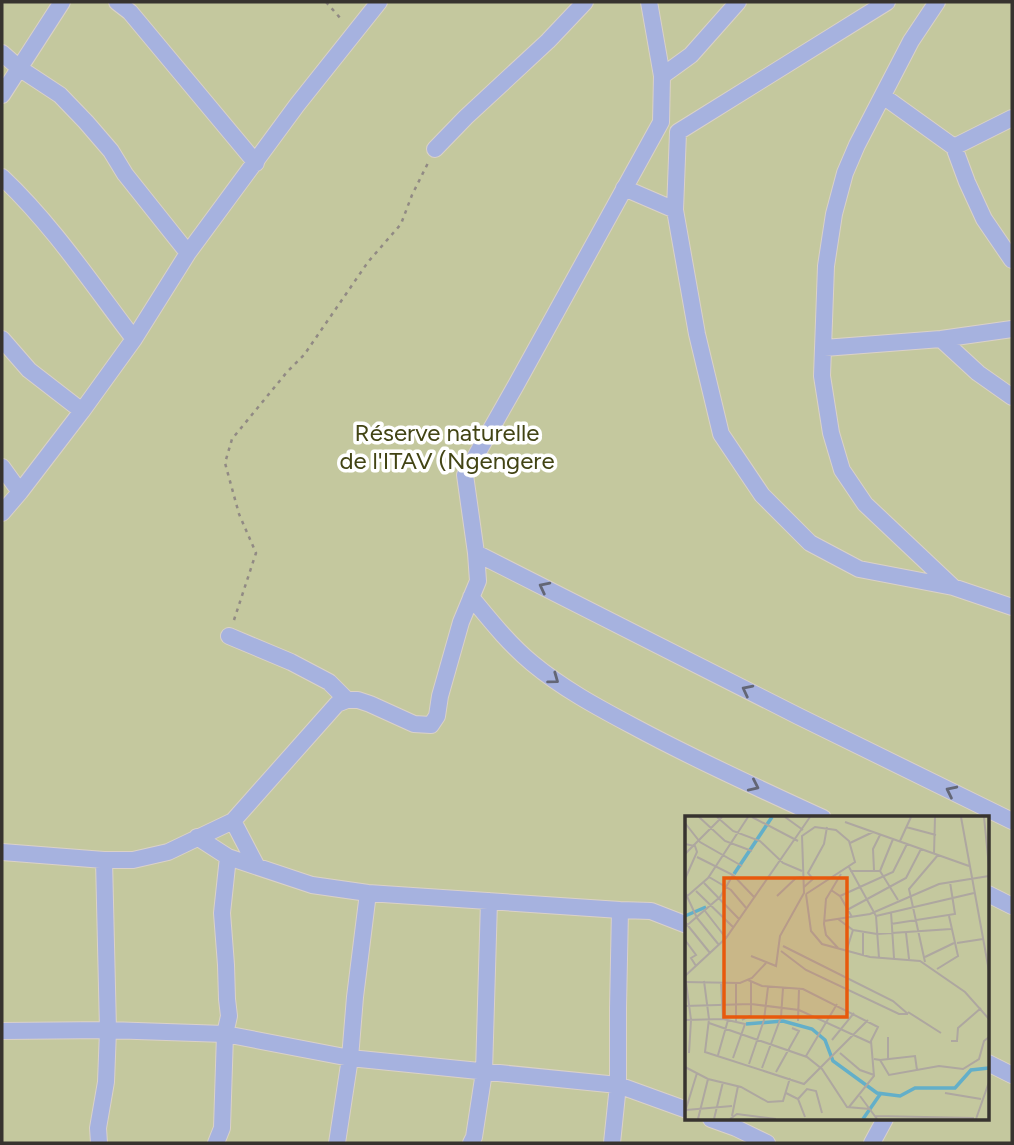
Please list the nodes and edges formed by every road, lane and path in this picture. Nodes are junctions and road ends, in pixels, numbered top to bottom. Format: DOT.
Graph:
graph roads {
  1 [pos="62,2"];
  2 [pos="117,2"];
  3 [pos="326,2"];
  4 [pos="379,2"];
  5 [pos="585,2"];
  6 [pos="649,2"];
  7 [pos="738,2"];
  8 [pos="887,2"];
  9 [pos="937,2"];
  10 [pos="354,33"];
  11 [pos="2,53"];
  12 [pos="19,68"];
  13 [pos="662,76"];
  14 [pos="2,95"];
  15 [pos="883,96"];
  16 [pos="1012,118"];
  17 [pos="661,121"];
  18 [pos="678,132"];
  19 [pos="954,147"];
  20 [pos="435,149"];
  21 [pos="256,163"];
  22 [pos="2,177"];
  23 [pos="624,188"];
  24 [pos="675,209"];
  25 [pos="188,253"];
  26 [pos="1012,260"];
  27 [pos="1012,329"];
  28 [pos="134,339"];
  29 [pos="941,339"];
  30 [pos="2,340"];
  31 [pos="824,348"];
  32 [pos="1012,397"];
  33 [pos="82,411"];
  34 [pos="2,467"];
  35 [pos="20,492"];
  36 [pos="2,513"];
  37 [pos="476,553"];
  38 [pos="953,587"];
  39 [pos="471,597"];
  40 [pos="1011,603"];
  41 [pos="229,636"];
  42 [pos="347,700"];
  43 [pos="819,816"];
  44 [pos="233,821"];
  45 [pos="1012,821"];
  46 [pos="197,837"];
  47 [pos="2,852"];
  48 [pos="228,857"];
  49 [pos="104,860"];
  50 [pos="256,865"];
  51 [pos="369,893"];
  52 [pos="990,895"];
  53 [pos="489,901"];
  54 [pos="1012,906"];
  55 [pos="620,910"];
  56 [pos="685,924"];
  57 [pos="108,1030"];
  58 [pos="2,1031"];
  59 [pos="225,1034"];
  60 [pos="350,1058"];
  61 [pos="990,1064"];
  62 [pos="484,1072"];
  63 [pos="1012,1075"];
  64 [pos="618,1085"];
  65 [pos="685,1109"];
  66 [pos="718,1120"];
  67 [pos="885,1120"];
  68 [pos="737,1123"];
  69 [pos="99,1143"];
  70 [pos="216,1143"];
  71 [pos="337,1143"];
  72 [pos="471,1143"];
  73 [pos="612,1143"];
  74 [pos="767,1143"];
  75 [pos="872,1143"];
  1 -- 12 [label="street"];
  2 -- 21 [label="street"];
  3 -- 10 [label="path"];
  4 -- 10 [label="street"];
  5 -- 20 [label="street"];
  6 -- 13 [label="street"];
  7 -- 13 [label="street"];
  8 -- 18 [label="street"];
  9 -- 15 [label="street"];
  10 -- 21 [label="street"];
  11 -- 12 [label="street"];
  12 -- 14 [label="street"];
  12 -- 25 [label="street"];
  13 -- 17 [label="street"];
  15 -- 19 [label="street"];
  15 -- 31 [label="street"];
  16 -- 19 [label="street"];
  17 -- 18 [label="street"];
  17 -- 23 [label="street"];
  18 -- 24 [label="street"];
  19 -- 26 [label="street"];
  20 -- 41 [label="path"];
  21 -- 25 [label="street"];
  22 -- 28 [label="street"];
  23 -- 24 [label="street"];
  23 -- 37 [label="street"];
  24 -- 38 [label="street"];
  25 -- 28 [label="street"];
  27 -- 29 [label="street"];
  28 -- 33 [label="street"];
  29 -- 31 [label="street"];
  29 -- 32 [label="street"];
  30 -- 33 [label="street"];
  31 -- 38 [label="street"];
  33 -- 35 [label="street"];
  34 -- 35 [label="street"];
  35 -- 36 [label="street"];
  37 -- 39 [label="street"];
  45 -- 37 [label="street, one-way"];
  38 -- 40 [label="street"];
  39 -- 42 [label="street"];
  39 -- 43 [label="street, one-way"];
  41 -- 42 [label="street"];
  42 -- 44 [label="street"];
  44 -- 46 [label="street"];
  44 -- 50 [label="street"];
  46 -- 48 [label="street"];
  46 -- 49 [label="street"];
  47 -- 49 [label="street"];
  48 -- 50 [label="street"];
  48 -- 59 [label="street"];
  49 -- 57 [label="street"];
  50 -- 51 [label="street"];
  51 -- 53 [label="street"];
  51 -- 60 [label="street"];
  52 -- 54 [label="street"];
  53 -- 55 [label="street"];
  53 -- 62 [label="street"];
  55 -- 56 [label="street"];
  55 -- 64 [label="street"];
  57 -- 58 [label="street"];
  57 -- 59 [label="street"];
  57 -- 69 [label="street"];
  59 -- 60 [label="street"];
  59 -- 70 [label="street"];
  60 -- 62 [label="street"];
  60 -- 71 [label="street"];
  61 -- 63 [label="street"];
  62 -- 64 [label="street"];
  62 -- 72 [label="street"];
  64 -- 65 [label="street"];
  64 -- 73 [label="street"];
  66 -- 68 [label="street"];
  67 -- 75 [label="street"];
  68 -- 74 [label="street"];
}
